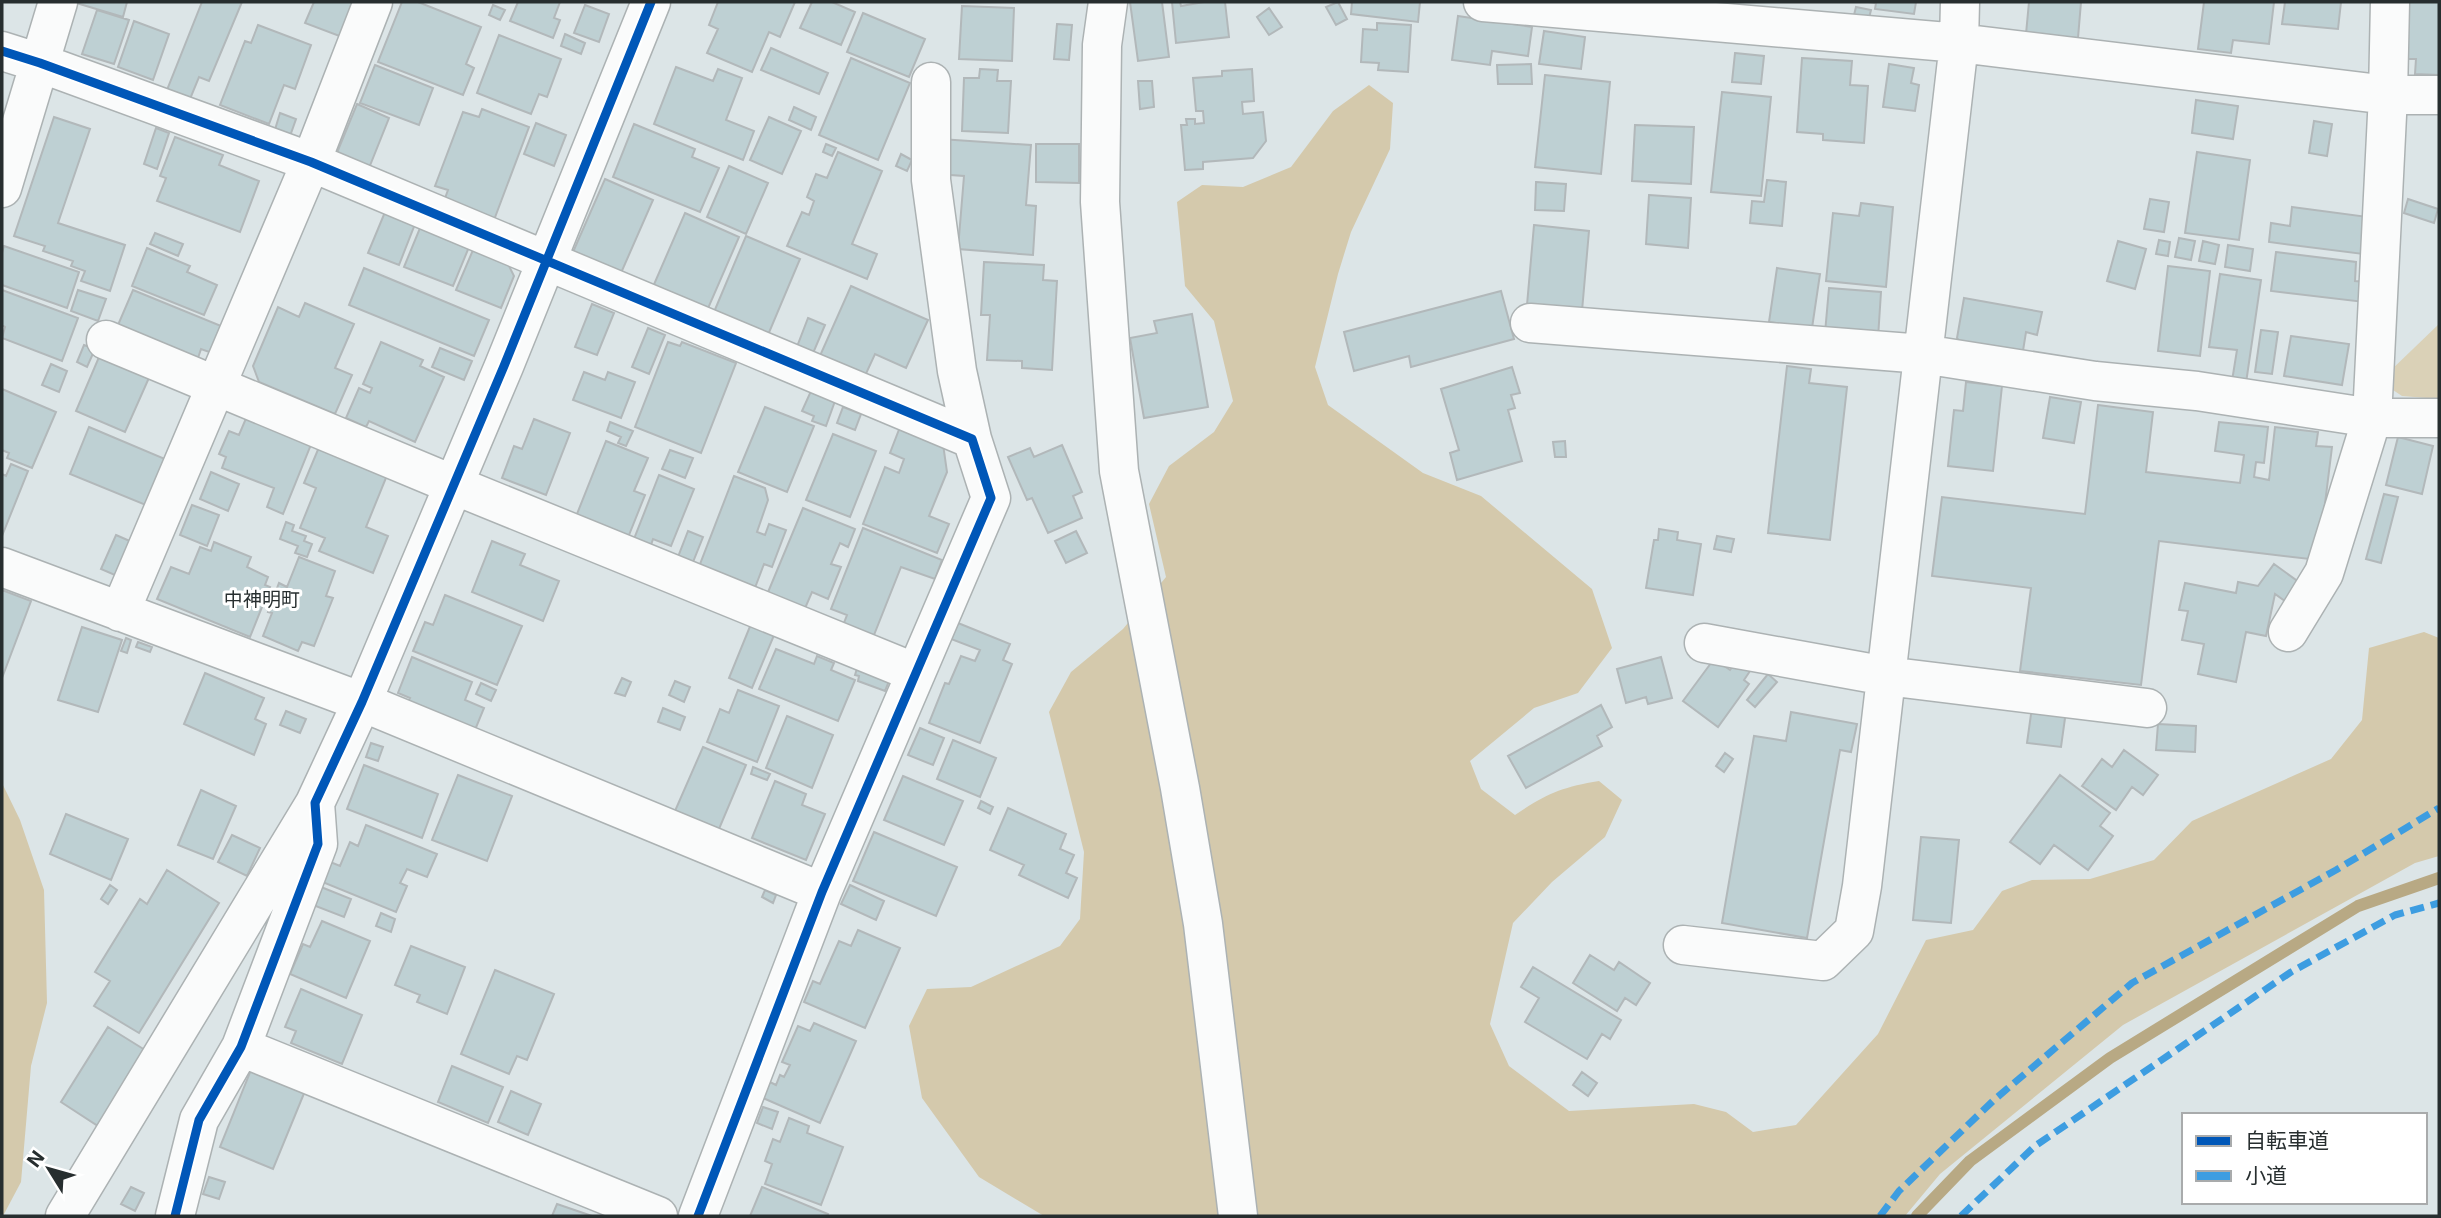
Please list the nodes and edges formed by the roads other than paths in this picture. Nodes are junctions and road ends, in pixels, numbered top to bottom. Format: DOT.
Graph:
graph roads {
  1 [pos="58,2"];
  2 [pos="373,2"];
  3 [pos="651,2"];
  4 [pos="1108,2"];
  5 [pos="1483,2"];
  6 [pos="1960,2"];
  7 [pos="2390,2"];
  8 [pos="1959,43"];
  9 [pos="2,51"];
  10 [pos="40,63"];
  11 [pos="931,82"];
  12 [pos="2388,95"];
  13 [pos="2439,95"];
  14 [pos="311,162"];
  15 [pos="2,188"];
  16 [pos="548,260"];
  17 [pos="1530,323"];
  18 [pos="106,340"];
  19 [pos="1923,354"];
  20 [pos="217,385"];
  21 [pos="2372,418"];
  22 [pos="2439,418"];
  23 [pos="972,439"];
  24 [pos="454,485"];
  25 [pos="2,567"];
  26 [pos="120,612"];
  27 [pos="2288,632"];
  28 [pos="1704,643"];
  29 [pos="916,673"];
  30 [pos="1886,676"];
  31 [pos="362,702"];
  32 [pos="2147,708"];
  33 [pos="315,803"];
  34 [pos="822,892"];
  35 [pos="1683,945"];
  36 [pos="242,1047"];
  37 [pos="65,1216"];
  38 [pos="175,1216"];
  39 [pos="658,1216"];
  40 [pos="698,1216"];
  41 [pos="1238,1216"];
  1 -- 10 [label="street"];
  2 -- 14 [label="street"];
  3 -- 16 [label="street"];
  4 -- 41 [label="street"];
  5 -- 8 [label="street"];
  6 -- 8 [label="street"];
  7 -- 12 [label="street"];
  8 -- 12 [label="street"];
  8 -- 19 [label="street"];
  9 -- 10 [label="street"];
  10 -- 14 [label="street"];
  10 -- 15 [label="street"];
  11 -- 23 [label="street"];
  12 -- 13 [label="street"];
  12 -- 21 [label="street"];
  14 -- 16 [label="street"];
  14 -- 20 [label="street"];
  16 -- 23 [label="street"];
  16 -- 24 [label="street"];
  17 -- 19 [label="street"];
  18 -- 20 [label="street"];
  19 -- 21 [label="street"];
  19 -- 30 [label="street"];
  20 -- 24 [label="street"];
  20 -- 26 [label="street"];
  21 -- 22 [label="street"];
  21 -- 27 [label="street"];
  23 -- 29 [label="street"];
  24 -- 29 [label="street"];
  24 -- 31 [label="street"];
  25 -- 26 [label="street"];
  26 -- 31 [label="street"];
  28 -- 30 [label="street"];
  29 -- 34 [label="street"];
  30 -- 32 [label="street"];
  30 -- 35 [label="street"];
  31 -- 33 [label="street"];
  31 -- 34 [label="street"];
  33 -- 36 [label="street"];
  33 -- 37 [label="street"];
  34 -- 40 [label="street"];
  36 -- 38 [label="street"];
  36 -- 39 [label="street"];
}
